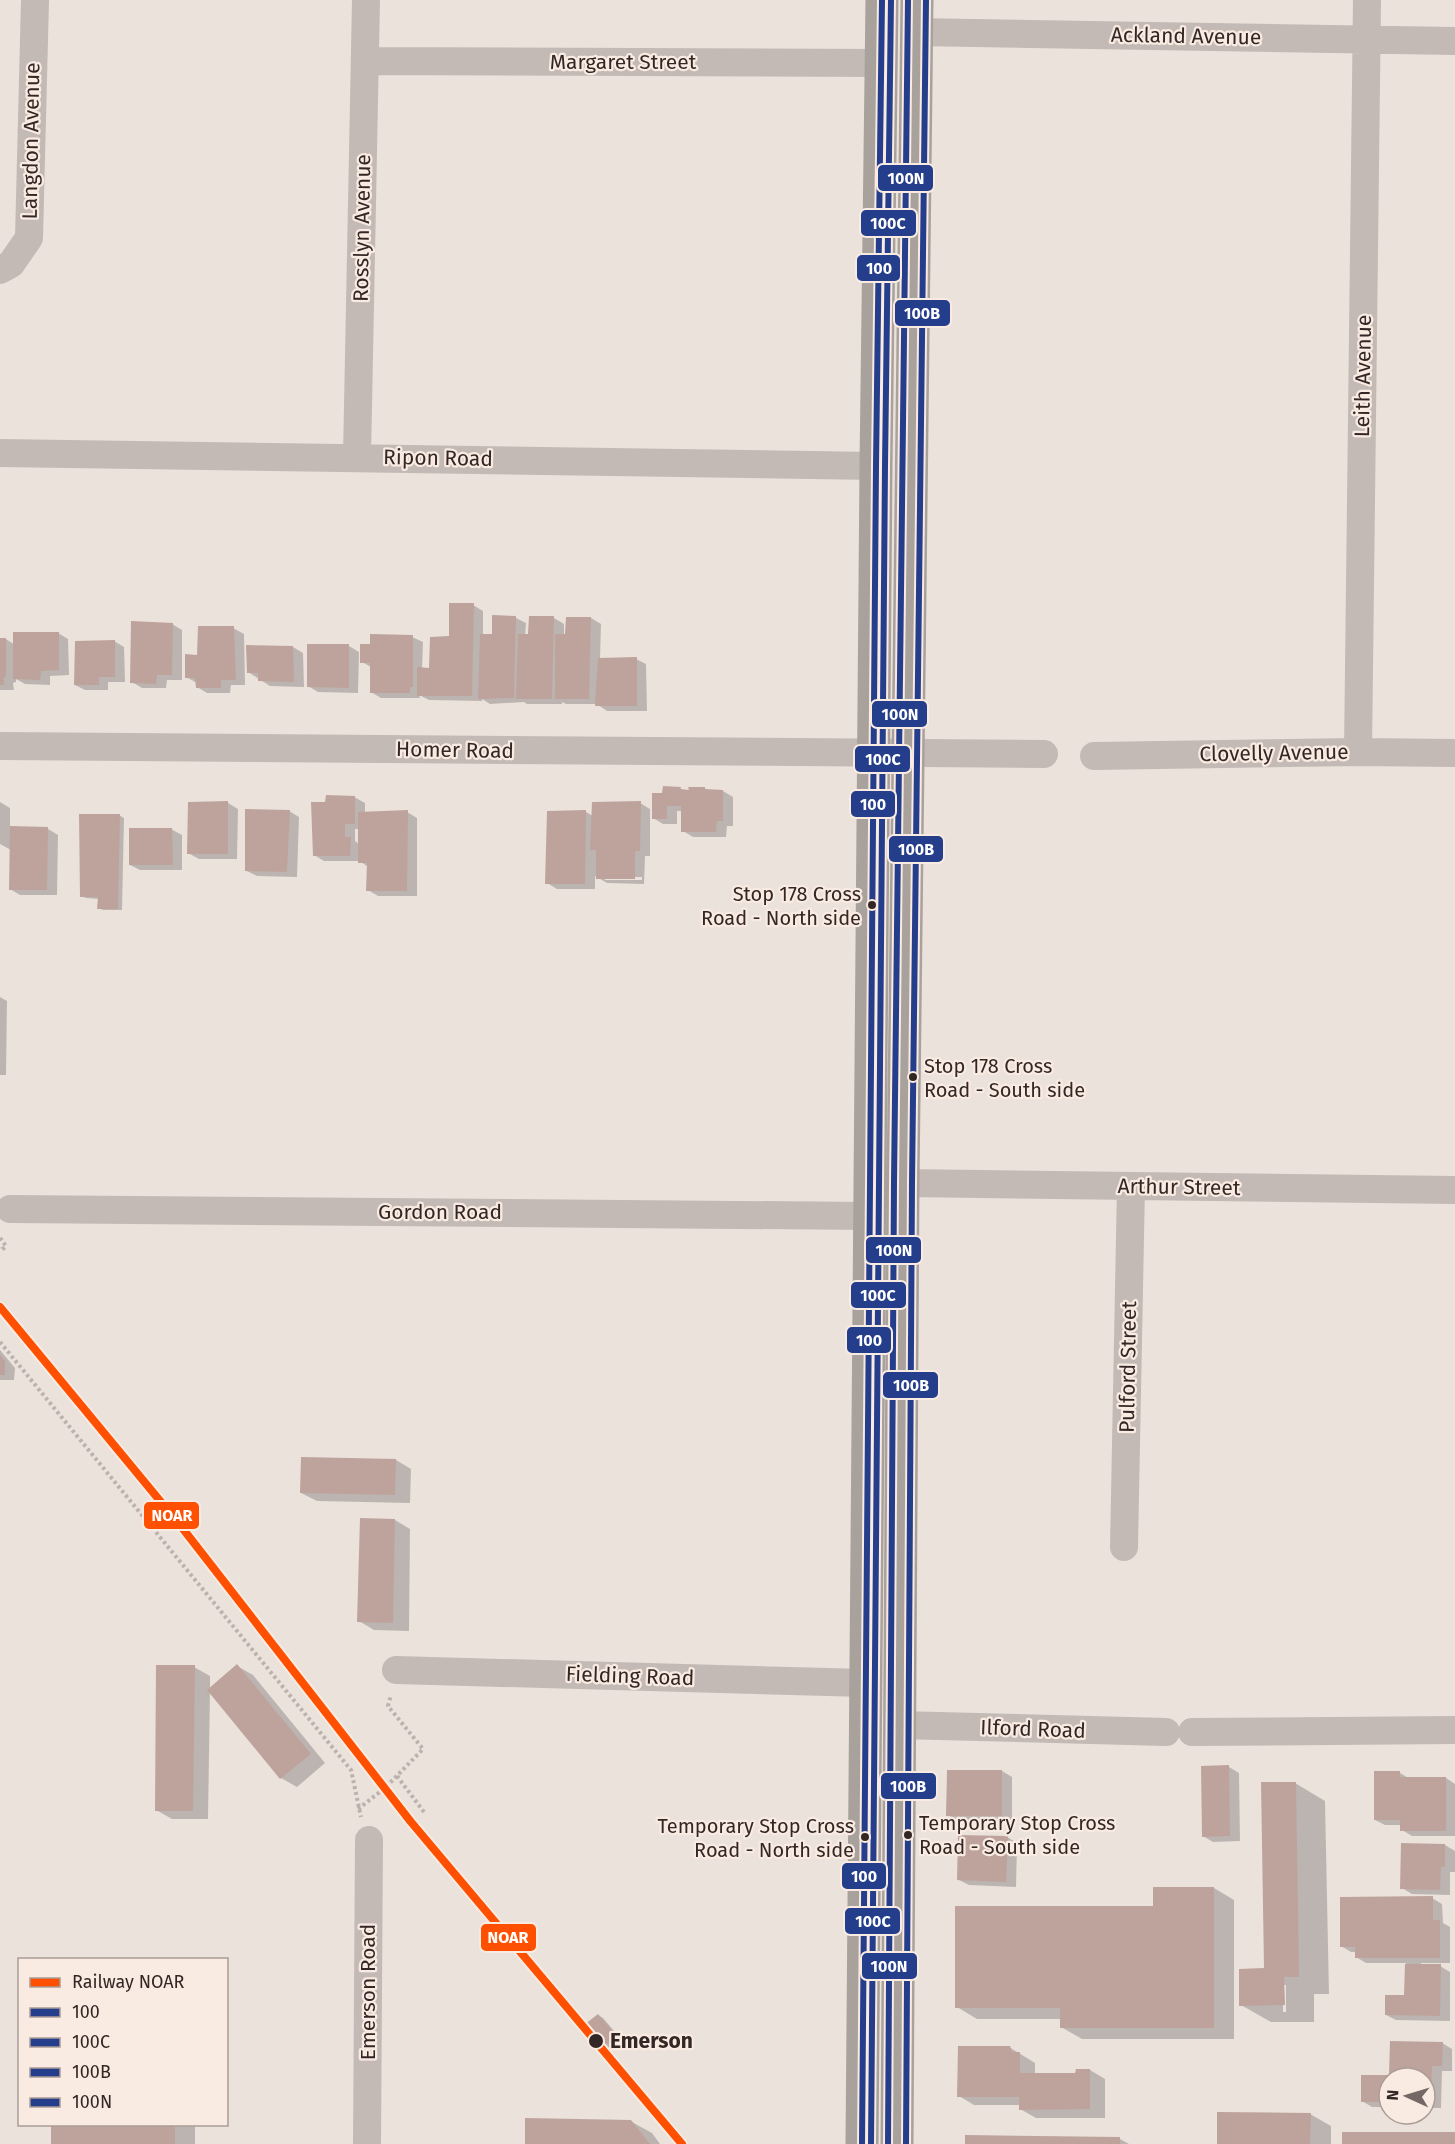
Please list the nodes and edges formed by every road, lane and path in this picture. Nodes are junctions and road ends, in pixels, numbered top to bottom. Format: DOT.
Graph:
graph roads {
  1 [pos="35,0"];
  2 [pos="366,0"];
  3 [pos="916,0"];
  4 [pos="1367,0"];
  5 [pos="882,4"];
  6 [pos="916,32"];
  7 [pos="1367,39"];
  8 [pos="1455,41"];
  9 [pos="365,61"];
  10 [pos="882,63"];
  11 [pos="915,93"];
  12 [pos="0,270"];
  13 [pos="0,453"];
  14 [pos="357,457"];
  15 [pos="876,466"];
  16 [pos="912,466"];
  17 [pos="0,746"];
  18 [pos="1358,752"];
  19 [pos="1455,753"];
  20 [pos="875,754"];
  21 [pos="909,754"];
  22 [pos="1044,754"];
  23 [pos="1094,756"];
  24 [pos="903,1183"];
  25 [pos="1131,1186"];
  26 [pos="1455,1190"];
  27 [pos="10,1209"];
  28 [pos="870,1216"];
  29 [pos="0,1238"];
  30 [pos="0,1248"];
  31 [pos="0,1342"];
  32 [pos="1124,1547"];
  33 [pos="396,1670"];
  34 [pos="865,1683"];
  35 [pos="899,1725"];
  36 [pos="1455,1730"];
  37 [pos="397,1776"];
  38 [pos="358,1809"];
  39 [pos="424,1812"];
  40 [pos="369,1840"];
  41 [pos="367,2144"];
  42 [pos="862,2144"];
  43 [pos="897,2144"];
  1 -- 12 [label="street, Langdon Avenue"];
  2 -- 9 [label="street, Rosslyn Avenue"];
  3 -- 6 [label="highway"];
  4 -- 7 [label="street, Leith Avenue"];
  5 -- 6 [label="highway"];
  5 -- 10 [label="highway"];
  6 -- 7 [label="street, Ackland Avenue"];
  6 -- 10 [label="highway"];
  6 -- 11 [label="highway"];
  7 -- 8 [label="street, Ackland Avenue"];
  7 -- 18 [label="street, Leith Avenue"];
  9 -- 10 [label="street, Margaret Street"];
  9 -- 14 [label="street, Rosslyn Avenue"];
  10 -- 11 [label="highway"];
  10 -- 15 [label="highway"];
  11 -- 16 [label="highway"];
  13 -- 14 [label="street, Ripon Road"];
  14 -- 15 [label="street, Ripon Road"];
  15 -- 16 [label="highway"];
  15 -- 20 [label="highway"];
  16 -- 21 [label="highway"];
  17 -- 20 [label="street, Homer Road"];
  18 -- 19 [label="street, Clovelly Avenue"];
  18 -- 23 [label="street, Clovelly Avenue"];
  20 -- 21 [label="street, Homer Road"];
  20 -- 28 [label="highway"];
  21 -- 22 [label="street"];
  21 -- 24 [label="highway"];
  24 -- 25 [label="street, Arthur Street"];
  24 -- 28 [label="highway"];
  24 -- 35 [label="highway"];
  25 -- 26 [label="street, Arthur Street"];
  25 -- 32 [label="street, Pulford Street"];
  27 -- 28 [label="street, Gordon Road"];
  28 -- 34 [label="highway"];
  29 -- 30 [label="path"];
  31 -- 38 [label="path"];
  33 -- 34 [label="street, Fielding Road"];
  33 -- 37 [label="path"];
  34 -- 35 [label="highway"];
  34 -- 42 [label="highway"];
  35 -- 36 [label="street, Ilford Road"];
  35 -- 43 [label="highway"];
  37 -- 38 [label="path"];
  37 -- 39 [label="path"];
  38 -- 40 [label="path"];
  40 -- 41 [label="street, Emerson Road"];
}
